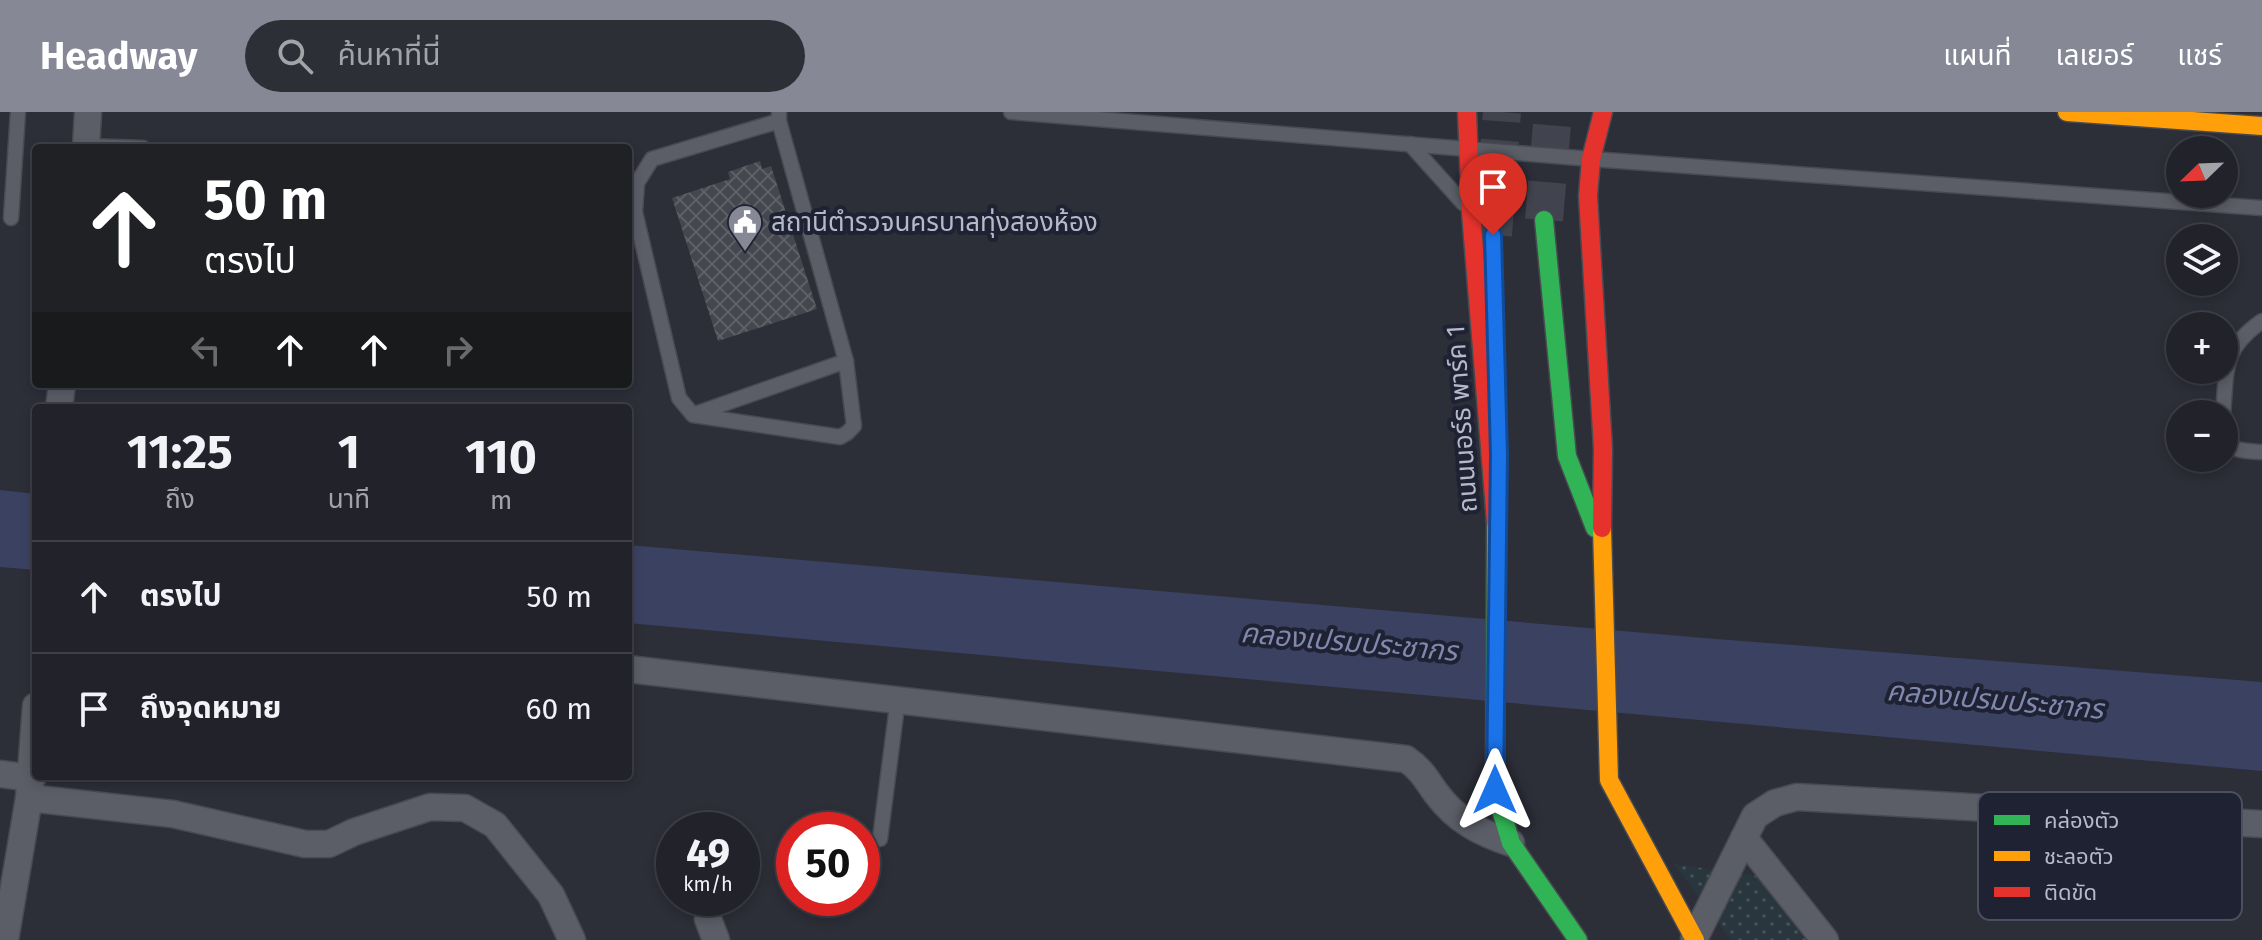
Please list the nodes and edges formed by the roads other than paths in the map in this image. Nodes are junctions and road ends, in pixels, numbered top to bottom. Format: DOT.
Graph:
graph roads {
  1 [pos="18,112"];
  2 [pos="88,112"];
  3 [pos="1011,112"];
  4 [pos="1467,112"];
  5 [pos="1603,112"];
  6 [pos="2067,112"];
  7 [pos="779,116"];
  8 [pos="2262,126"];
  9 [pos="86,144"];
  10 [pos="1410,144"];
  11 [pos="1467,148"];
  12 [pos="1591,159"];
  13 [pos="2262,208"];
  14 [pos="1471,212"];
  15 [pos="11,218"];
  16 [pos="1544,220"];
  17 [pos="1494,266"];
  18 [pos="2262,321"];
  19 [pos="846,361"];
  20 [pos="2225,400"];
  21 [pos="693,415"];
  22 [pos="2238,449"];
  23 [pos="2262,452"];
  24 [pos="1497,540"];
  25 [pos="1602,545"];
  26 [pos="632,669"];
  27 [pos="898,698"];
  28 [pos="32,772"];
  29 [pos="0,774"];
  30 [pos="31,788"];
  31 [pos="1978,808"];
  32 [pos="2242,823"];
  33 [pos="2262,824"];
  34 [pos="1744,838"];
  35 [pos="880,839"];
  36 [pos="1511,843"];
  37 [pos="1695,939"];
  38 [pos="5,940"];
  39 [pos="572,940"];
  40 [pos="1578,940"];
  41 [pos="1825,940"];
  1 -- 15 [label="lane"];
  2 -- 9 [label="street"];
  3 -- 10 [label="lane"];
  4 -- 11 [label="main road, ถนนนอร์ธ พาร์ค 1"];
  5 -- 12 [label="main road"];
  6 -- 8 [label="main road"];
  7 -- 19 [label="lane"];
  7 -- 21 [label="lane"];
  10 -- 11 [label="lane"];
  10 -- 14 [label="lane"];
  11 -- 12 [label="lane"];
  11 -- 14 [label="main road, ถนนนอร์ธ พาร์ค 1"];
  12 -- 13 [label="lane"];
  12 -- 25 [label="main road"];
  14 -- 24 [label="main road, ถนนนอร์ธ พาร์ค 1"];
  16 -- 25 [label="main road"];
  17 -- 24 [label="main road"];
  18 -- 20 [label="lane"];
  19 -- 21 [label="lane"];
  19 -- 21 [label="lane"];
  22 -- 23 [label="lane"];
  24 -- 36 [label="main road, ถนนนอร์ธ พาร์ค 1"];
  25 -- 37 [label="main road"];
  26 -- 27 [label="street"];
  27 -- 35 [label="lane"];
  27 -- 36 [label="street"];
  28 -- 30 [label="street"];
  29 -- 30 [label="street"];
  30 -- 38 [label="street"];
  30 -- 39 [label="street"];
  31 -- 34 [label="street"];
  32 -- 33 [label="street"];
  34 -- 37 [label="street"];
  34 -- 41 [label="street"];
  36 -- 40 [label="main road, ถนนนอร์ธ พาร์ค 1"];
}
